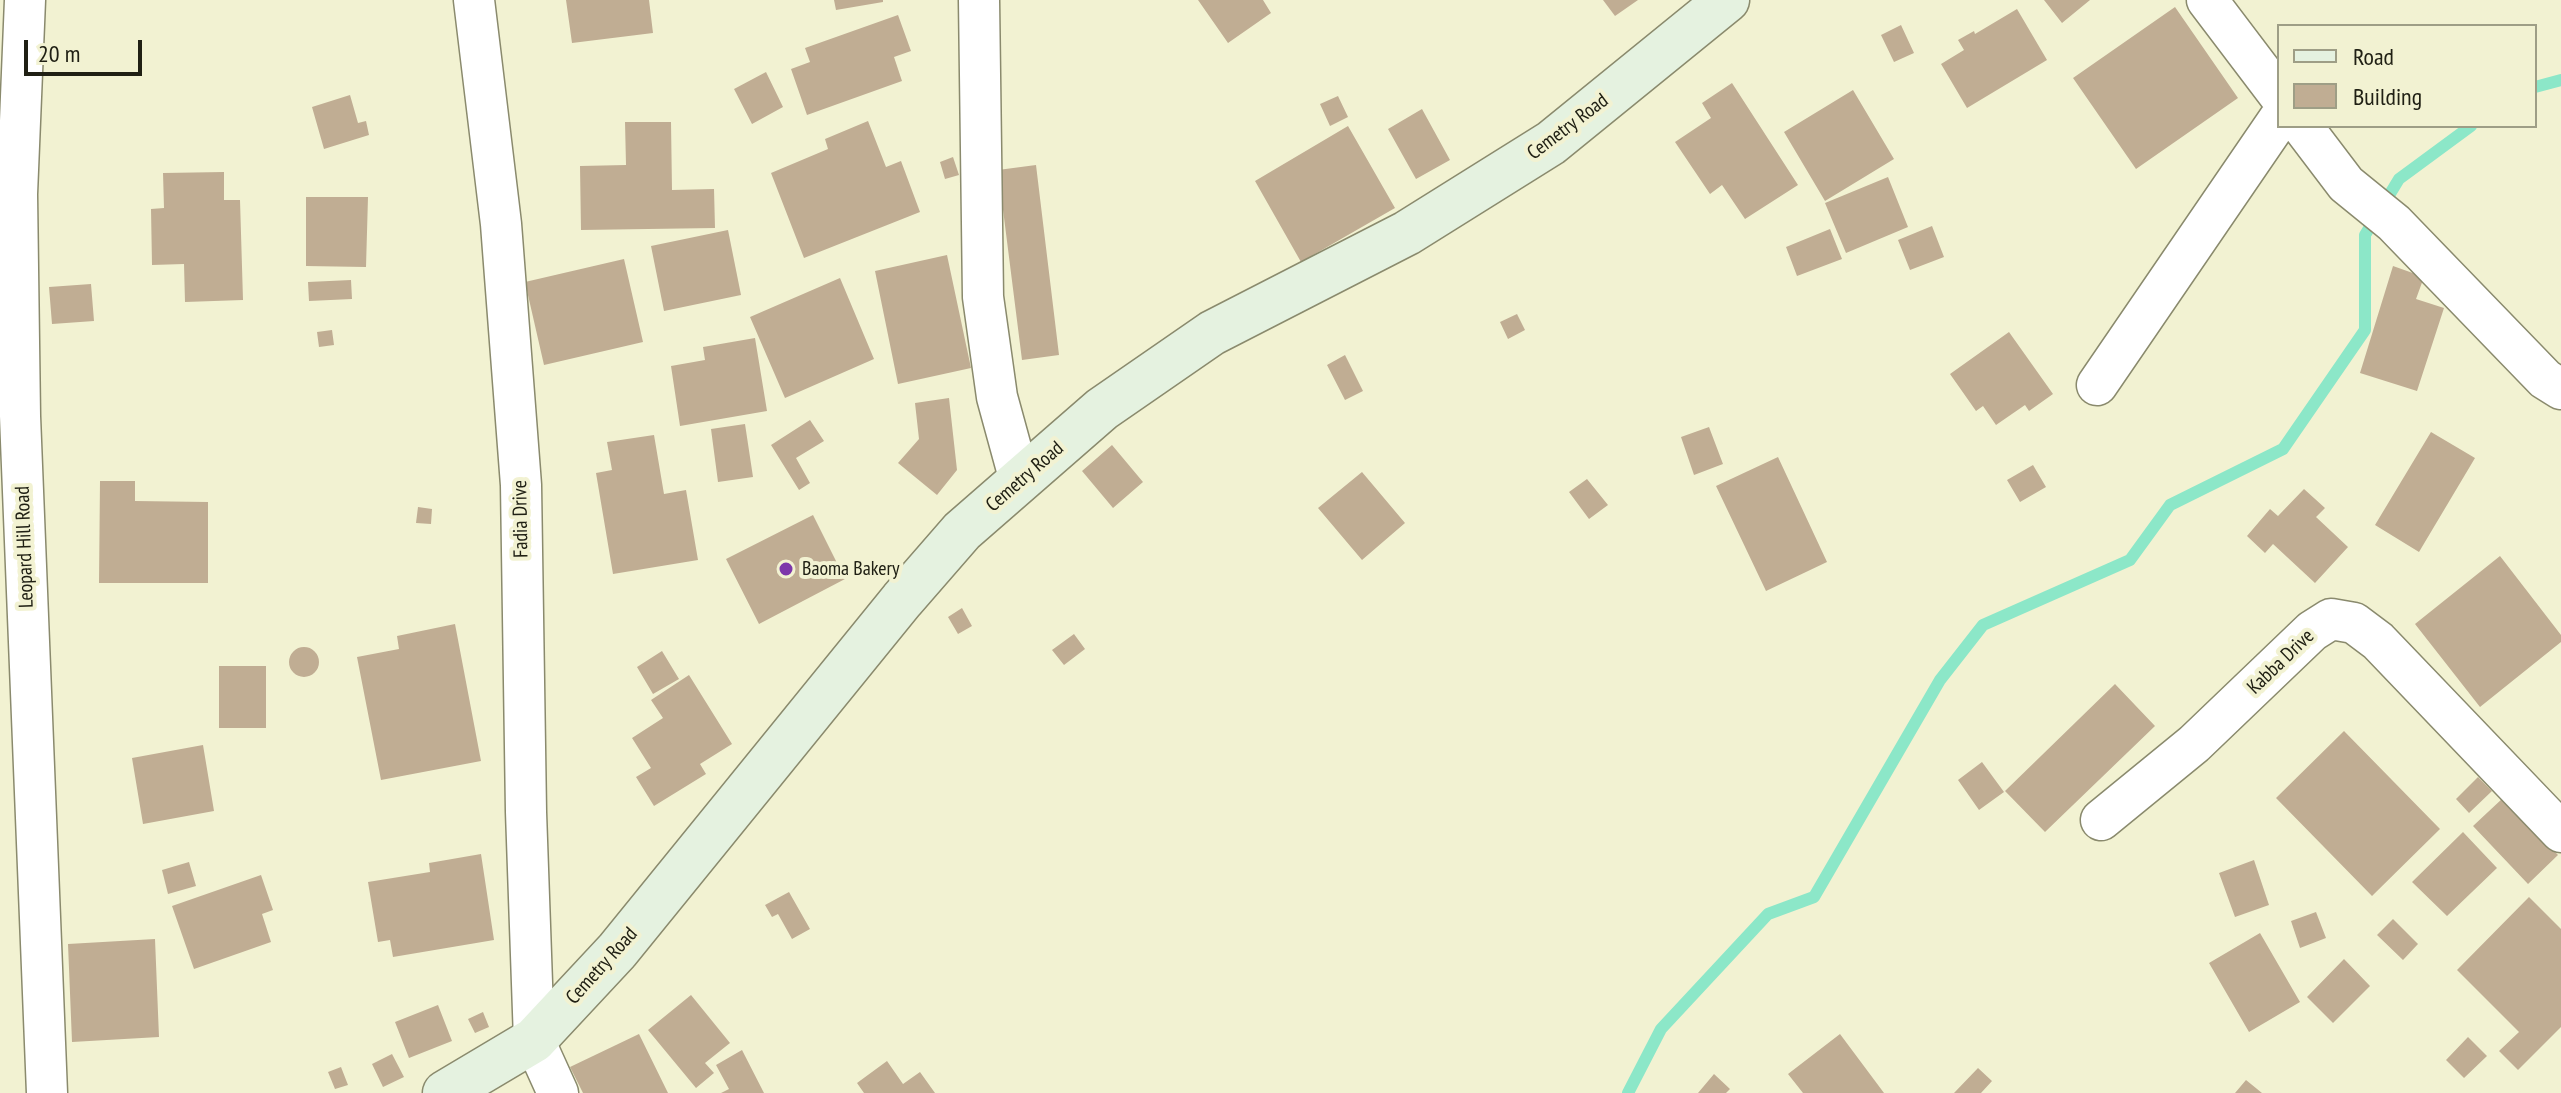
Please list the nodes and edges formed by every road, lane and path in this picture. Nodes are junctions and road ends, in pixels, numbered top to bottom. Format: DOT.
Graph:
graph roads {
  1 [pos="25,0"];
  2 [pos="474,0"];
  3 [pos="979,0"];
  4 [pos="1727,0"];
  5 [pos="2207,0"];
  6 [pos="2277,92"];
  7 [pos="2277,122"];
  8 [pos="2304,128"];
  9 [pos="2097,385"];
  10 [pos="2561,389"];
  11 [pos="10,416"];
  12 [pos="1020,481"];
  13 [pos="2101,820"];
  14 [pos="2561,832"];
  15 [pos="534,1040"];
  16 [pos="47,1093"];
  17 [pos="445,1093"];
  18 [pos="558,1093"];
  1 -- 11 [label="street, Leopard Hill Road"];
  2 -- 15 [label="street, Fadia Drive"];
  3 -- 12 [label="street"];
  4 -- 12 [label="street, Cemetry Road"];
  5 -- 6 [label="street"];
  7 -- 9 [label="street"];
  8 -- 10 [label="street"];
  11 -- 16 [label="street, Leopard Hill Road"];
  12 -- 15 [label="street, Cemetry Road"];
  13 -- 14 [label="street, Kabba Drive"];
  15 -- 17 [label="street, Cemetry Road"];
  15 -- 18 [label="street"];
}
